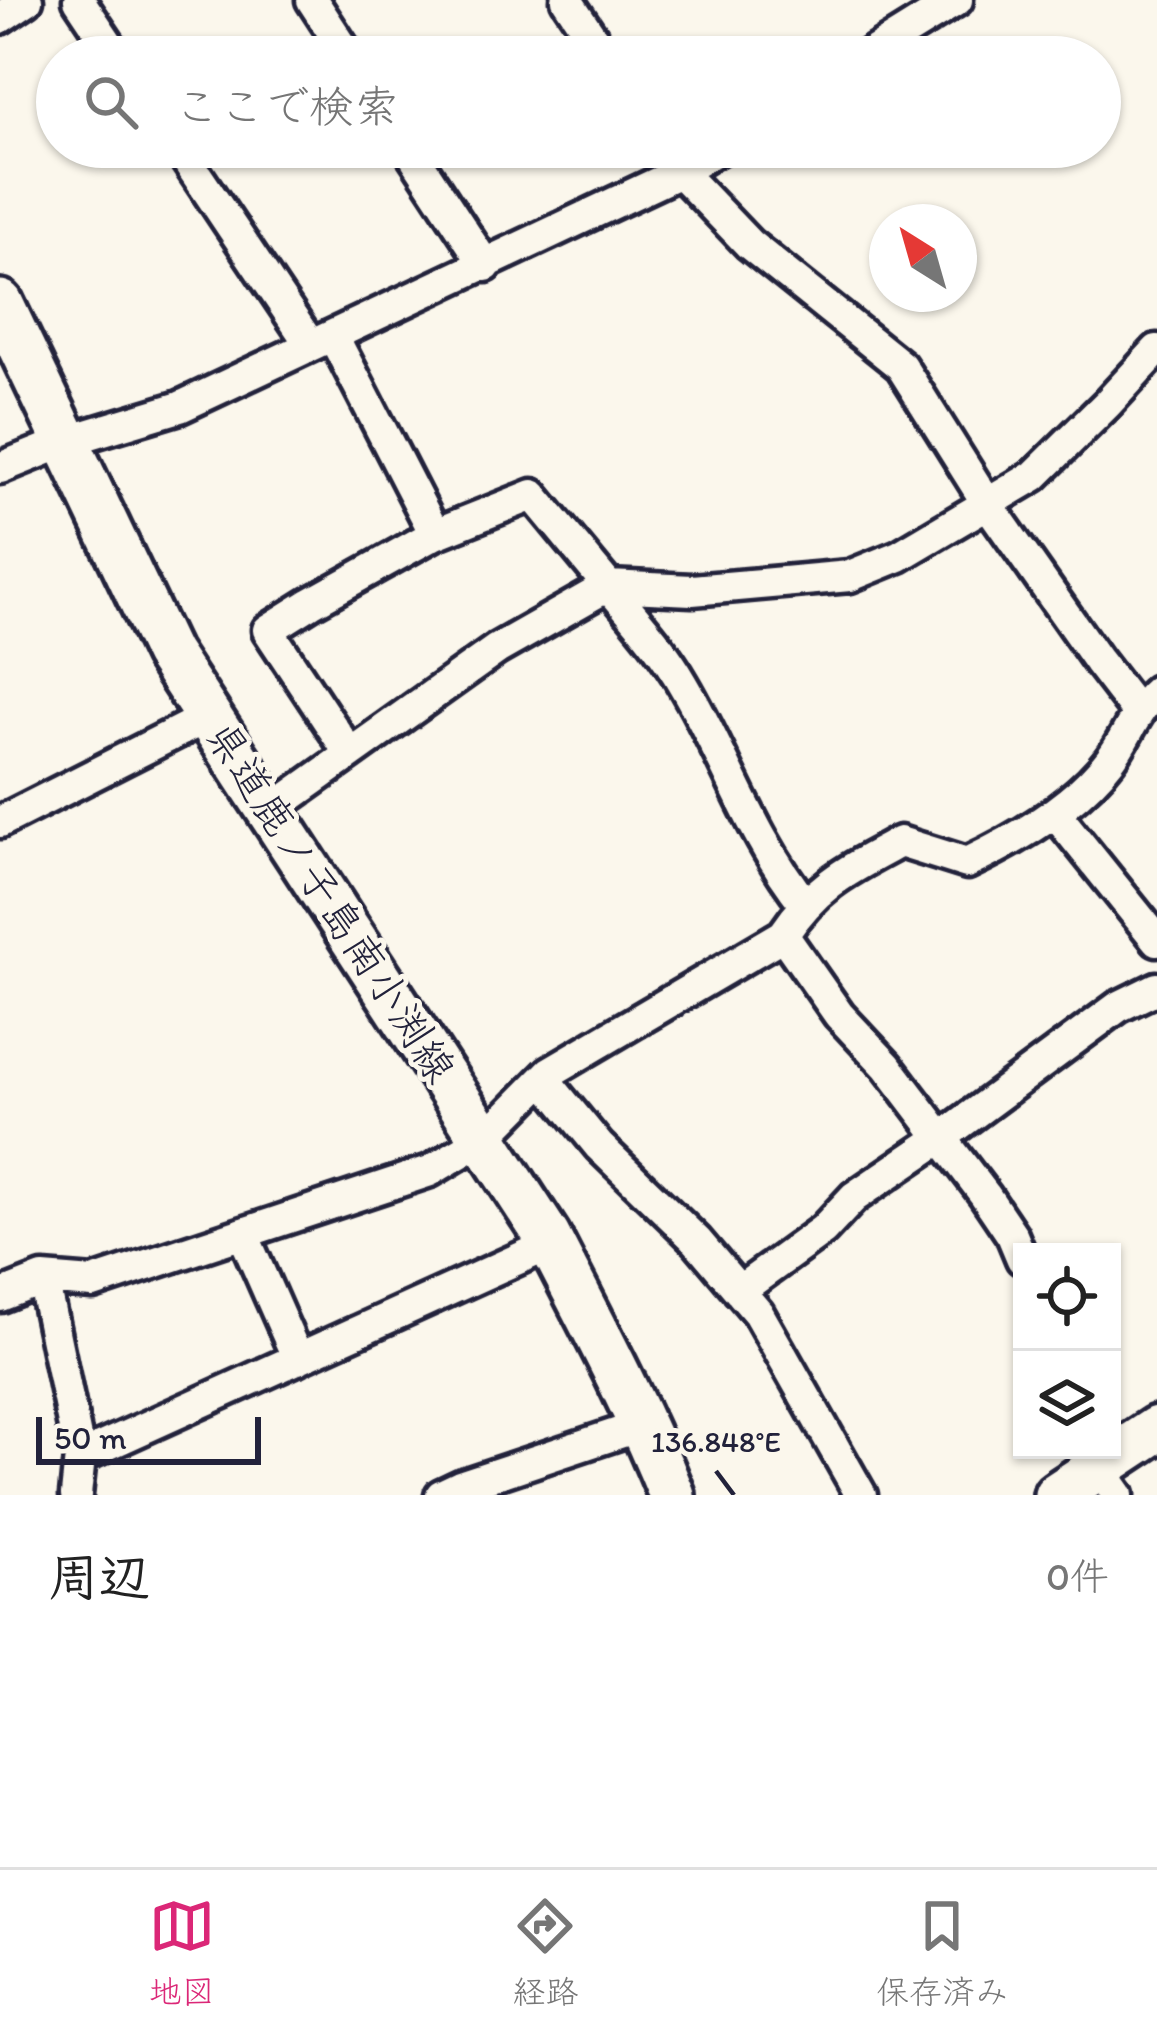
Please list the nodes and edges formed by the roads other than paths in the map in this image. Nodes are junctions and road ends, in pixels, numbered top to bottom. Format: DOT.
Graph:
graph roads {
  1 [pos="27,0"];
  2 [pos="79,0"];
  3 [pos="312,0"];
  4 [pos="568,0"];
  5 [pos="957,0"];
  6 [pos="0,17"];
  7 [pos="103,36"];
  8 [pos="335,36"];
  9 [pos="591,36"];
  10 [pos="899,36"];
  11 [pos="194,168"];
  12 [pos="422,168"];
  13 [pos="658,168"];
  14 [pos="679,168"];
  15 [pos="486,266"];
  16 [pos="0,304"];
  17 [pos="322,340"];
  18 [pos="1157,350"];
  19 [pos="67,441"];
  20 [pos="0,468"];
  21 [pos="987,503"];
  22 [pos="435,534"];
  23 [pos="608,586"];
  24 [pos="1147,702"];
  25 [pos="209,716"];
  26 [pos="350,754"];
  27 [pos="270,811"];
  28 [pos="1055,813"];
  29 [pos="0,822"];
  30 [pos="805,904"];
  31 [pos="783,935"];
  32 [pos="1157,940"];
  33 [pos="1157,988"];
  34 [pos="544,1079"];
  35 [pos="485,1138"];
  36 [pos="941,1138"];
  37 [pos="243,1234"];
  38 [pos="1015,1243"];
  39 [pos="551,1244"];
  40 [pos="43,1280"];
  41 [pos="739,1291"];
  42 [pos="0,1296"];
  43 [pos="298,1359"];
  44 [pos="643,1424"];
  45 [pos="1157,1429"];
  46 [pos="80,1457"];
  47 [pos="1104,1471"];
  48 [pos="76,1495"];
  49 [pos="441,1495"];
  50 [pos="672,1495"];
  51 [pos="862,1495"];
  52 [pos="1057,1495"];
  1 -- 6 [label="street"];
  2 -- 7 [label="street"];
  3 -- 8 [label="street"];
  4 -- 9 [label="street"];
  5 -- 10 [label="street"];
  11 -- 17 [label="street"];
  12 -- 15 [label="street"];
  13 -- 15 [label="street"];
  14 -- 21 [label="street"];
  15 -- 17 [label="street"];
  16 -- 19 [label="main road, 県道鹿ノ子島南小渕線"];
  17 -- 19 [label="street"];
  17 -- 22 [label="street"];
  18 -- 21 [label="street"];
  19 -- 20 [label="street"];
  19 -- 25 [label="main road, 県道鹿ノ子島南小渕線"];
  21 -- 23 [label="street"];
  21 -- 24 [label="street"];
  22 -- 23 [label="street"];
  22 -- 26 [label="street"];
  23 -- 26 [label="street"];
  23 -- 30 [label="street"];
  24 -- 28 [label="street"];
  25 -- 27 [label="main road, 県道鹿ノ子島南小渕線"];
  25 -- 29 [label="street"];
  26 -- 27 [label="street"];
  27 -- 35 [label="main road, 県道鹿ノ子島南小渕線"];
  28 -- 30 [label="street"];
  28 -- 32 [label="street"];
  30 -- 31 [label="street"];
  31 -- 34 [label="street"];
  31 -- 36 [label="street"];
  33 -- 36 [label="street"];
  34 -- 35 [label="street"];
  34 -- 41 [label="street"];
  35 -- 37 [label="street"];
  35 -- 39 [label="main road, 県道鹿ノ子島南小渕線"];
  36 -- 38 [label="street"];
  36 -- 41 [label="street"];
  37 -- 40 [label="street"];
  37 -- 43 [label="street"];
  39 -- 43 [label="street"];
  39 -- 44 [label="main road, 県道鹿ノ子島南小渕線"];
  40 -- 42 [label="street"];
  40 -- 46 [label="street"];
  41 -- 51 [label="street"];
  43 -- 46 [label="street"];
  44 -- 49 [label="street"];
  44 -- 50 [label="main road, 県道鹿ノ子島南小渕線"];
  45 -- 47 [label="main road"];
  46 -- 48 [label="street"];
  47 -- 52 [label="main road"];
}
